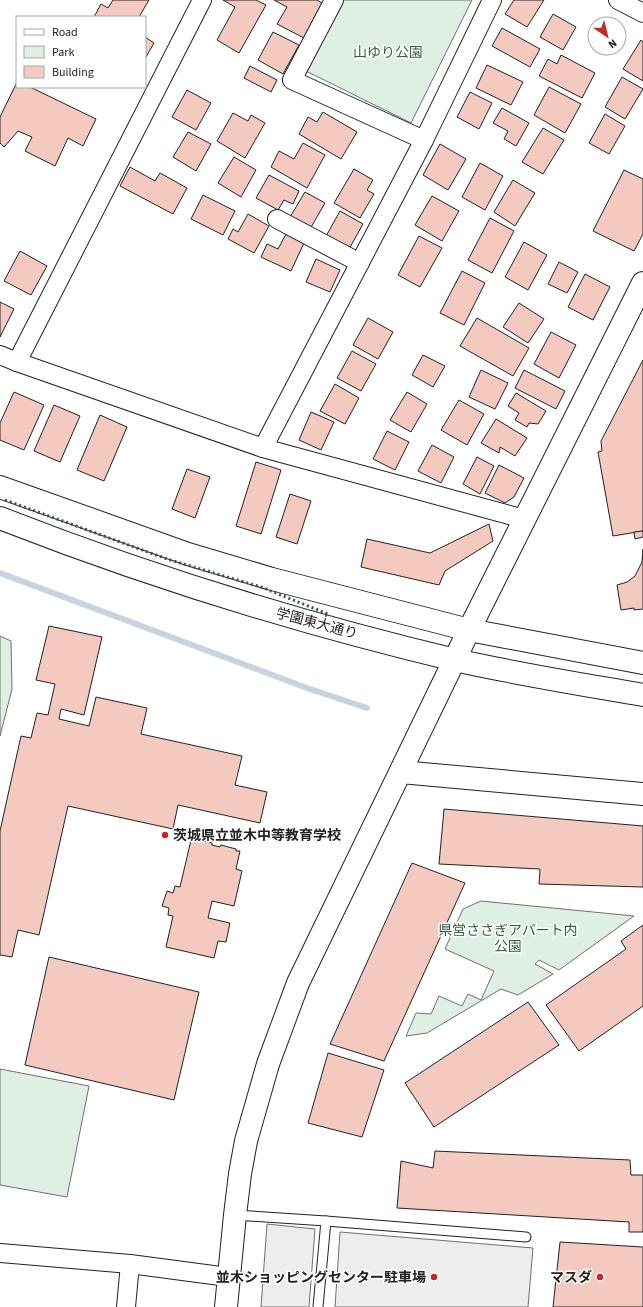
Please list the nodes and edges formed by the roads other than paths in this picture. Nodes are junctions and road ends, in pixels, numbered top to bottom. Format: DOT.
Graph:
graph roads {
  1 [pos="202,0"];
  2 [pos="334,0"];
  3 [pos="492,0"];
  4 [pos="618,0"];
  5 [pos="643,13"];
  6 [pos="424,140"];
  7 [pos="277,219"];
  8 [pos="360,263"];
  9 [pos="643,283"];
  10 [pos="0,355"];
  11 [pos="17,362"];
  12 [pos="263,448"];
  13 [pos="0,487"];
  14 [pos="0,518"];
  15 [pos="524,519"];
  16 [pos="469,630"];
  17 [pos="455,660"];
  18 [pos="643,662"];
  19 [pos="643,695"];
  20 [pos="401,772"];
  21 [pos="643,794"];
  22 [pos="235,1215"];
  23 [pos="326,1221"];
  24 [pos="526,1237"];
  25 [pos="0,1253"];
  26 [pos="130,1264"];
  27 [pos="228,1277"];
  28 [pos="126,1307"];
  29 [pos="226,1307"];
  30 [pos="318,1307"];
  1 -- 11 [label="street"];
  2 -- 6 [label="street"];
  3 -- 6 [label="street"];
  4 -- 5 [label="street"];
  6 -- 8 [label="street"];
  7 -- 8 [label="street"];
  8 -- 12 [label="street"];
  9 -- 15 [label="street"];
  10 -- 11 [label="street"];
  11 -- 12 [label="street"];
  12 -- 15 [label="street"];
  13 -- 16 [label="street"];
  14 -- 17 [label="street, 学園東大通り"];
  15 -- 16 [label="street"];
  16 -- 17 [label="street"];
  16 -- 18 [label="street"];
  17 -- 19 [label="street, 学園東大通り"];
  17 -- 20 [label="street"];
  20 -- 21 [label="street"];
  20 -- 22 [label="street"];
  22 -- 23 [label="lane"];
  22 -- 27 [label="street"];
  23 -- 24 [label="lane"];
  23 -- 30 [label="lane"];
  25 -- 26 [label="street"];
  26 -- 27 [label="street"];
  26 -- 28 [label="street"];
  27 -- 29 [label="street"];
}
